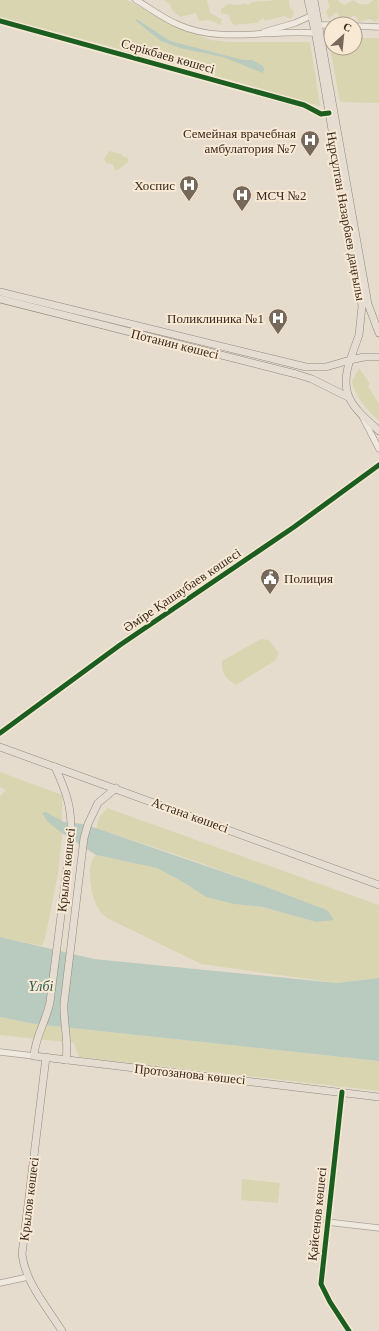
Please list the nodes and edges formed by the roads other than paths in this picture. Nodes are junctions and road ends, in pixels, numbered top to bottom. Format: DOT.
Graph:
graph roads {
  1 [pos="136,0"];
  2 [pos="308,0"];
  3 [pos="314,0"];
  4 [pos="311,16"];
  5 [pos="0,21"];
  6 [pos="320,25"];
  7 [pos="323,25"];
  8 [pos="363,26"];
  9 [pos="379,27"];
  10 [pos="259,33"];
  11 [pos="317,34"];
  12 [pos="331,105"];
  13 [pos="329,114"];
  14 [pos="0,292"];
  15 [pos="0,299"];
  16 [pos="379,333"];
  17 [pos="379,357"];
  18 [pos="350,360"];
  19 [pos="348,396"];
  20 [pos="360,412"];
  21 [pos="379,431"];
  22 [pos="379,449"];
  23 [pos="378,464"];
  24 [pos="0,733"];
  25 [pos="0,748"];
  26 [pos="55,767"];
  27 [pos="116,788"];
  28 [pos="379,885"];
  29 [pos="0,1052"];
  30 [pos="34,1056"];
  31 [pos="46,1057"];
  32 [pos="66,1060"];
  33 [pos="342,1092"];
  34 [pos="379,1097"];
  35 [pos="327,1222"];
  36 [pos="379,1228"];
  37 [pos="28,1278"];
  38 [pos="0,1283"];
  39 [pos="62,1331"];
  40 [pos="349,1331"];
  1 -- 10 [label="street"];
  2 -- 4 [label="main road, Нұрсұлтан Назарбаев даңғылы"];
  3 -- 6 [label="main road, Нұрсұлтан Назарбаев даңғылы"];
  4 -- 10 [label="street"];
  4 -- 11 [label="main road, Нұрсұлтан Назарбаев даңғылы"];
  5 -- 13 [label="street, Серікбаев көшесі"];
  6 -- 7 [label="street"];
  6 -- 11 [label="main road, Нұрсұлтан Назарбаев даңғылы"];
  8 -- 9 [label="street"];
  10 -- 11 [label="street"];
  11 -- 12 [label="main road, Нұрсұлтан Назарбаев даңғылы"];
  12 -- 13 [label="main road, Нұрсұлтан Назарбаев даңғылы"];
  12 -- 16 [label="main road, Нұрсұлтан Назарбаев даңғылы"];
  13 -- 18 [label="main road, Нұрсұлтан Назарбаев даңғылы"];
  14 -- 18 [label="main road, Потанин көшесі"];
  15 -- 19 [label="main road, Потанин көшесі"];
  17 -- 18 [label="main road"];
  18 -- 19 [label="main road, Нұрсұлтан Назарбаев даңғылы"];
  19 -- 20 [label="main road"];
  20 -- 21 [label="main road"];
  20 -- 22 [label="street"];
  23 -- 24 [label="street, Әміре Қашаубаев көшесі"];
  25 -- 26 [label="main road, Астана көшесі"];
  26 -- 27 [label="main road, Астана көшесі"];
  26 -- 30 [label="main road, Крылов көшесі"];
  27 -- 28 [label="main road, Астана көшесі"];
  27 -- 32 [label="main road, Крылов көшесі"];
  29 -- 30 [label="street, Протозанова көшесі"];
  30 -- 31 [label="main road, Протозанова көшесі"];
  31 -- 32 [label="main road, Протозанова көшесі"];
  31 -- 37 [label="main road, Крылов көшесі"];
  32 -- 33 [label="main road, Протозанова көшесі"];
  33 -- 34 [label="main road, Протозанова көшесі"];
  33 -- 35 [label="street, Қайсенов көшесі"];
  35 -- 36 [label="street"];
  35 -- 40 [label="street, Қайсенов көшесі"];
  37 -- 38 [label="street"];
  37 -- 39 [label="main road, Крылов көшесі"];
}
